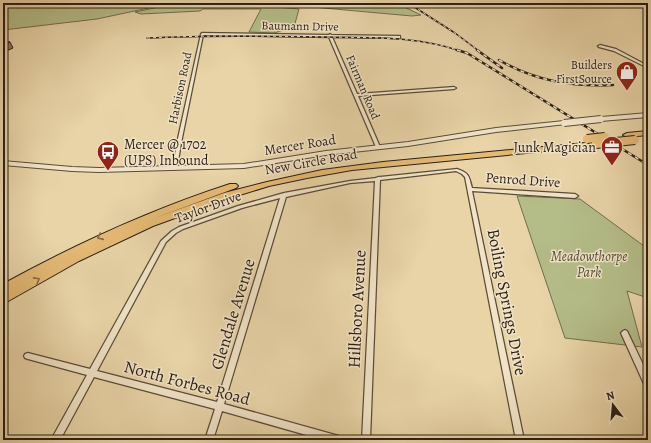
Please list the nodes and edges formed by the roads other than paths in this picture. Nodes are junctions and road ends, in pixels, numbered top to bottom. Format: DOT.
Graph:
graph roads {
  1 [pos="201,35"];
  2 [pos="330,35"];
  3 [pos="398,37"];
  4 [pos="600,46"];
  5 [pos="648,67"];
  6 [pos="454,88"];
  7 [pos="355,95"];
  8 [pos="648,115"];
  9 [pos="648,133"];
  10 [pos="648,139"];
  11 [pos="592,141"];
  12 [pos="378,147"];
  13 [pos="3,163"];
  14 [pos="175,168"];
  15 [pos="462,172"];
  16 [pos="378,178"];
  17 [pos="470,189"];
  18 [pos="284,195"];
  19 [pos="575,196"];
  20 [pos="3,290"];
  21 [pos="3,299"];
  22 [pos="625,334"];
  23 [pos="28,356"];
  24 [pos="92,374"];
  25 [pos="648,383"];
  26 [pos="219,406"];
  27 [pos="55,440"];
  28 [pos="209,440"];
  29 [pos="339,440"];
  30 [pos="366,440"];
  31 [pos="520,440"];
  1 -- 2 [label="street, Baumann Drive"];
  1 -- 14 [label="street, Harbison Road"];
  2 -- 3 [label="street, Baumann Drive"];
  2 -- 7 [label="street, Fairman Road"];
  4 -- 5 [label="street"];
  6 -- 7 [label="street"];
  7 -- 12 [label="street, Fairman Road"];
  8 -- 12 [label="street, Mercer Road, bridge"];
  9 -- 11 [label="highway, New Circle Road, bridge"];
  10 -- 11 [label="highway, New Circle Road, bridge"];
  11 -- 20 [label="highway, New Circle Road, one-way"];
  21 -- 11 [label="highway, New Circle Road, one-way"];
  12 -- 14 [label="street, Mercer Road"];
  13 -- 14 [label="street, Mercer Road"];
  15 -- 16 [label="street, Taylor Drive"];
  15 -- 17 [label="street, Boiling Springs Drive"];
  16 -- 18 [label="street, Taylor Drive"];
  16 -- 30 [label="street, Hillsboro Avenue"];
  17 -- 19 [label="street, Penrod Drive"];
  17 -- 31 [label="street, Boiling Springs Drive"];
  18 -- 24 [label="street, Taylor Drive"];
  18 -- 26 [label="street, Glendale Avenue"];
  22 -- 25 [label="street"];
  23 -- 24 [label="street, North Forbes Road"];
  24 -- 26 [label="street, North Forbes Road"];
  24 -- 27 [label="street, Taylor Drive"];
  26 -- 28 [label="street, Glendale Avenue"];
  26 -- 29 [label="street, North Forbes Road"];
}
